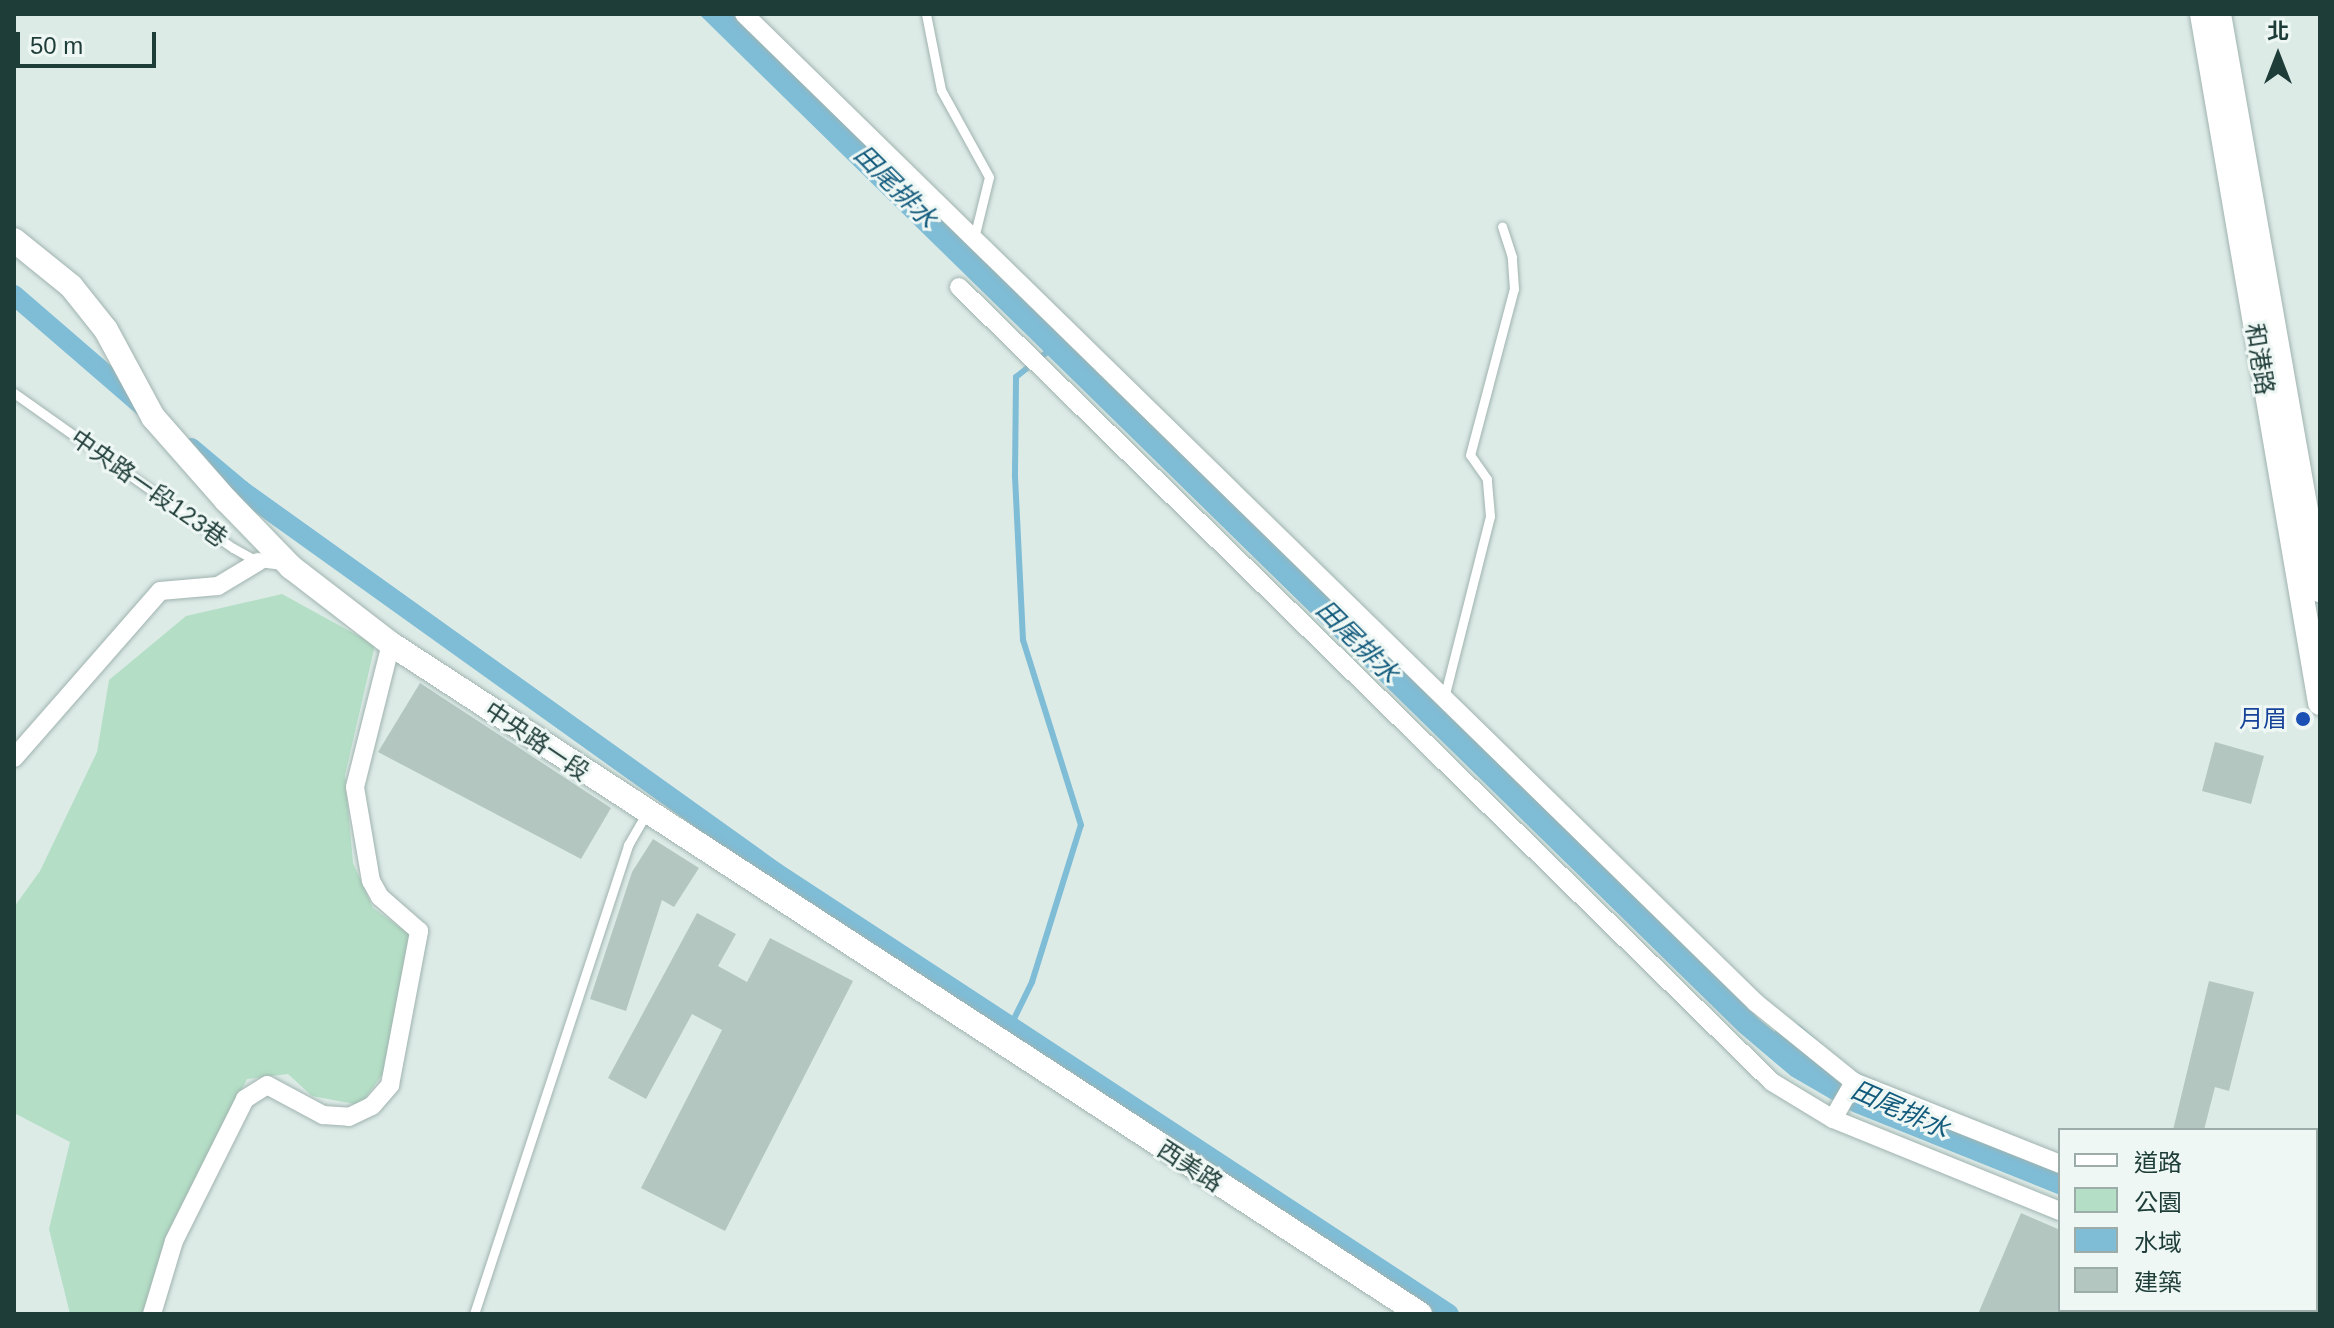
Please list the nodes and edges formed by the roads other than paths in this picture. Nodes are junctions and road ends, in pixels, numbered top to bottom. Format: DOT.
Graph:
graph roads {
  1 [pos="744,14"];
  2 [pos="926,14"];
  3 [pos="2202,14"];
  4 [pos="2219,14"];
  5 [pos="1502,227"];
  6 [pos="974,238"];
  7 [pos="14,240"];
  8 [pos="959,287"];
  9 [pos="14,393"];
  10 [pos="258,562"];
  11 [pos="291,567"];
  12 [pos="2320,590"];
  13 [pos="391,644"];
  14 [pos="1444,698"];
  15 [pos="2320,703"];
  16 [pos="14,758"];
  17 [pos="646,814"];
  18 [pos="959,1017"];
  19 [pos="1854,1082"];
  20 [pos="1833,1119"];
  21 [pos="2058,1163"];
  22 [pos="2058,1210"];
  23 [pos="152,1314"];
  24 [pos="474,1314"];
  25 [pos="1420,1314"];
  1 -- 6 [label="street"];
  2 -- 6 [label="lane"];
  3 -- 15 [label="street, 和港路"];
  4 -- 12 [label="street, 和港路"];
  5 -- 14 [label="lane"];
  6 -- 14 [label="street"];
  7 -- 11 [label="street, 中央路一段"];
  8 -- 20 [label="street"];
  9 -- 10 [label="lane, 中央路一段123巷"];
  10 -- 11 [label="lane, 中央路一段123巷"];
  10 -- 16 [label="street"];
  11 -- 13 [label="street, 中央路一段"];
  13 -- 17 [label="street, 中央路一段"];
  13 -- 23 [label="street"];
  14 -- 19 [label="street"];
  17 -- 18 [label="street, 中央路一段"];
  17 -- 24 [label="lane"];
  18 -- 25 [label="street, 西美路"];
  19 -- 20 [label="street"];
  19 -- 21 [label="street"];
  20 -- 22 [label="street"];
}
